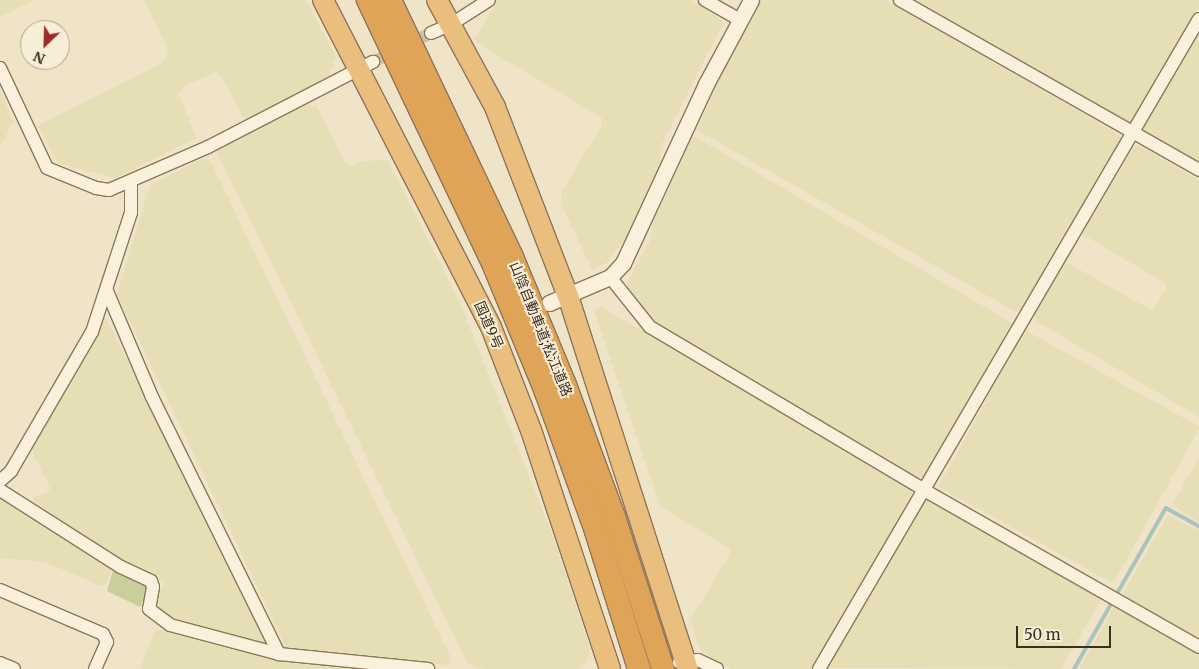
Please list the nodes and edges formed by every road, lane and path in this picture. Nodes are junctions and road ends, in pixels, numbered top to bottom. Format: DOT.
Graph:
graph roads {
  1 [pos="324,0"];
  2 [pos="368,0"];
  3 [pos="390,0"];
  4 [pos="436,0"];
  5 [pos="488,0"];
  6 [pos="705,0"];
  7 [pos="751,0"];
  8 [pos="900,0"];
  9 [pos="1199,19"];
  10 [pos="740,20"];
  11 [pos="450,25"];
  12 [pos="431,33"];
  13 [pos="365,66"];
  14 [pos="0,68"];
  15 [pos="1132,132"];
  16 [pos="1199,170"];
  17 [pos="131,183"];
  18 [pos="610,277"];
  19 [pos="107,291"];
  20 [pos="568,296"];
  21 [pos="549,303"];
  22 [pos="0,481"];
  23 [pos="0,490"];
  24 [pos="924,490"];
  25 [pos="0,590"];
  26 [pos="1199,647"];
  27 [pos="279,654"];
  28 [pos="0,663"];
  29 [pos="678,665"];
  30 [pos="14,669"];
  31 [pos="95,669"];
  32 [pos="428,669"];
  33 [pos="610,669"];
  34 [pos="639,669"];
  35 [pos="717,669"];
  36 [pos="819,669"];
  1 -- 13 [label="highway, 国道9号"];
  2 -- 34 [label="highway, 山陰自動車道;松江道路"];
  3 -- 29 [label="highway, 山陰自動車道;松江道路"];
  4 -- 11 [label="highway"];
  5 -- 11 [label="street"];
  6 -- 10 [label="street"];
  7 -- 10 [label="street"];
  8 -- 15 [label="street"];
  9 -- 15 [label="street"];
  10 -- 18 [label="street"];
  11 -- 12 [label="street"];
  11 -- 20 [label="highway"];
  13 -- 17 [label="street"];
  13 -- 33 [label="highway, 国道9号"];
  14 -- 17 [label="street"];
  15 -- 16 [label="street"];
  15 -- 24 [label="street"];
  17 -- 19 [label="street"];
  18 -- 20 [label="street"];
  18 -- 24 [label="street"];
  19 -- 22 [label="street"];
  19 -- 27 [label="street"];
  20 -- 21 [label="street"];
  20 -- 29 [label="highway"];
  23 -- 27 [label="street"];
  24 -- 26 [label="street"];
  24 -- 36 [label="street"];
  25 -- 31 [label="street"];
  27 -- 32 [label="street"];
  28 -- 30 [label="street"];
  29 -- 35 [label="street"];
}
